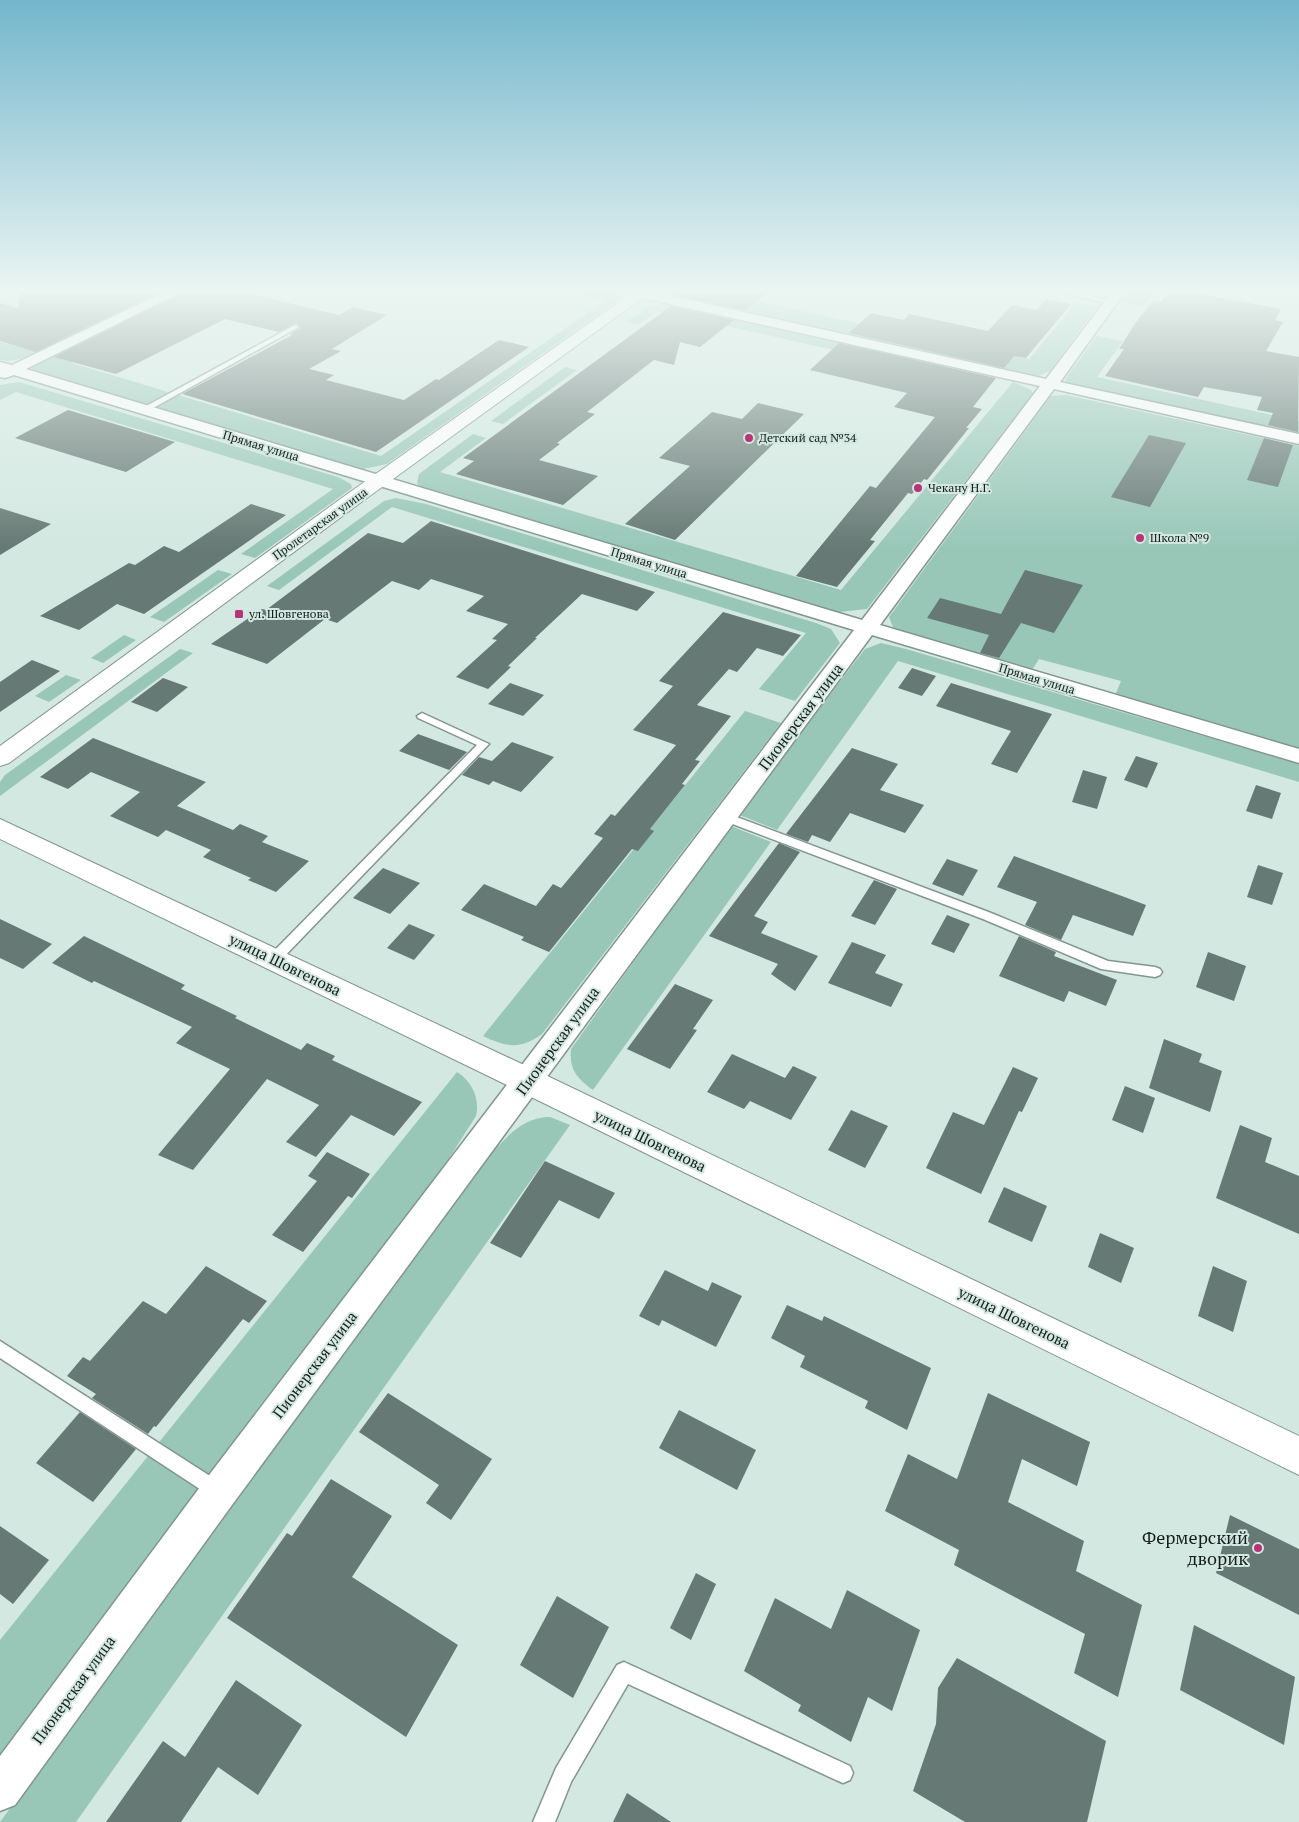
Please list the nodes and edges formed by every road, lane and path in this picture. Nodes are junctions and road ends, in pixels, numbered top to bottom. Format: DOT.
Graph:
graph roads {
  1 [pos="29,378"];
  2 [pos="202,378"];
  3 [pos="523,378"];
  4 [pos="1021,378"];
  5 [pos="1053,378"];
  6 [pos="1048,384"];
  7 [pos="143,410"];
  8 [pos="1299,439"];
  9 [pos="378,482"];
  10 [pos="867,628"];
  11 [pos="422,716"];
  12 [pos="1299,756"];
  13 [pos="0,758"];
  14 [pos="726,817"];
  15 [pos="0,828"];
  16 [pos="274,959"];
  17 [pos="1155,972"];
  18 [pos="528,1081"];
  19 [pos="0,1349"];
  20 [pos="1299,1456"];
  21 [pos="219,1492"];
  22 [pos="843,1773"];
  23 [pos="0,1790"];
  24 [pos="544,1822"];
  1 -- 7 [label="street, Прямая улица"];
  2 -- 7 [label="lane"];
  3 -- 9 [label="street, Пролетарская улица"];
  4 -- 6 [label="street"];
  5 -- 6 [label="street, Пионерская улица"];
  6 -- 8 [label="street"];
  6 -- 10 [label="street, Пионерская улица"];
  7 -- 9 [label="street, Прямая улица"];
  9 -- 10 [label="street, Прямая улица"];
  9 -- 13 [label="street, Пролетарская улица"];
  10 -- 12 [label="street, Прямая улица"];
  10 -- 14 [label="street, Пионерская улица"];
  11 -- 16 [label="lane"];
  14 -- 17 [label="lane"];
  14 -- 18 [label="street, Пионерская улица"];
  15 -- 16 [label="street, улица Шовгенова"];
  16 -- 18 [label="street, улица Шовгенова"];
  18 -- 20 [label="street, улица Шовгенова"];
  18 -- 21 [label="street, Пионерская улица"];
  19 -- 21 [label="lane"];
  21 -- 23 [label="street, Пионерская улица"];
  22 -- 24 [label="lane"];
}
